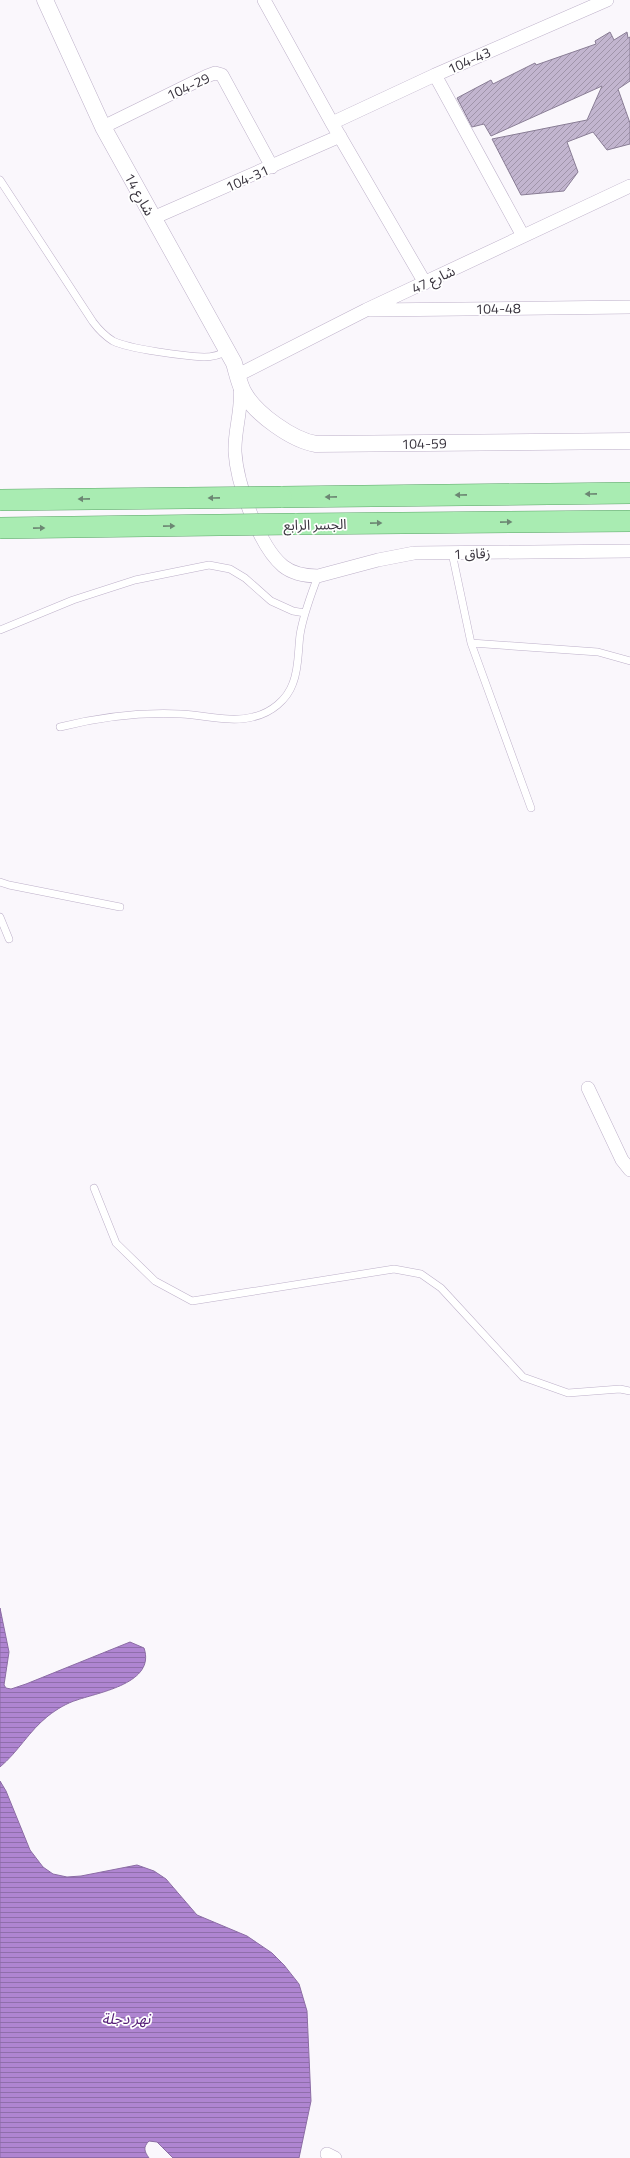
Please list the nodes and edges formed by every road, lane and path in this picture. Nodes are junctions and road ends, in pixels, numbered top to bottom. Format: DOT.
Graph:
graph roads {
  1 [pos="45,0"];
  2 [pos="264,0"];
  3 [pos="607,0"];
  4 [pos="435,75"];
  5 [pos="332,123"];
  6 [pos="103,127"];
  7 [pos="340,136"];
  8 [pos="272,167"];
  9 [pos="0,180"];
  10 [pos="630,186"];
  11 [pos="153,218"];
  12 [pos="523,236"];
  13 [pos="425,283"];
  14 [pos="630,307"];
  15 [pos="366,310"];
  16 [pos="227,351"];
  17 [pos="239,380"];
  18 [pos="630,441"];
  19 [pos="630,493"];
  20 [pos="0,500"];
  21 [pos="630,521"];
  22 [pos="0,528"];
  23 [pos="630,551"];
  24 [pos="452,553"];
  25 [pos="318,576"];
  26 [pos="305,613"];
  27 [pos="0,630"];
  28 [pos="471,643"];
  29 [pos="630,660"];
  30 [pos="60,727"];
  31 [pos="531,808"];
  32 [pos="0,882"];
  33 [pos="120,907"];
  34 [pos="0,917"];
  35 [pos="9,939"];
  36 [pos="588,1088"];
  37 [pos="630,1170"];
  38 [pos="94,1188"];
  39 [pos="630,1391"];
  1 -- 6 [label="street, شارع 14"];
  2 -- 5 [label="street"];
  3 -- 4 [label="street, 104-43"];
  4 -- 5 [label="street, 104-43"];
  4 -- 12 [label="street"];
  5 -- 7 [label="street"];
  6 -- 8 [label="street, 104-29"];
  6 -- 11 [label="street, شارع 14"];
  7 -- 8 [label="street, 104-31"];
  7 -- 13 [label="street"];
  8 -- 11 [label="street, 104-31"];
  9 -- 16 [label="lane"];
  10 -- 12 [label="street, شارع 47"];
  11 -- 16 [label="street, شارع 14"];
  12 -- 13 [label="street, شارع 47"];
  13 -- 15 [label="street, شارع 47"];
  14 -- 15 [label="street, 104-48"];
  15 -- 17 [label="street, شارع 47"];
  16 -- 17 [label="street, شارع 14"];
  17 -- 18 [label="street, 104-59"];
  17 -- 25 [label="street"];
  19 -- 20 [label="main road, الجسر الرابع, one-way, bridge"];
  22 -- 21 [label="main road, الجسر الرابع, one-way, bridge"];
  23 -- 24 [label="street, زقاق 1"];
  24 -- 25 [label="street, زقاق 1"];
  24 -- 28 [label="lane"];
  25 -- 26 [label="lane"];
  26 -- 27 [label="lane"];
  26 -- 30 [label="lane"];
  28 -- 29 [label="lane"];
  28 -- 31 [label="lane"];
  32 -- 33 [label="lane"];
  34 -- 35 [label="lane"];
  36 -- 37 [label="street"];
  38 -- 39 [label="lane"];
}
